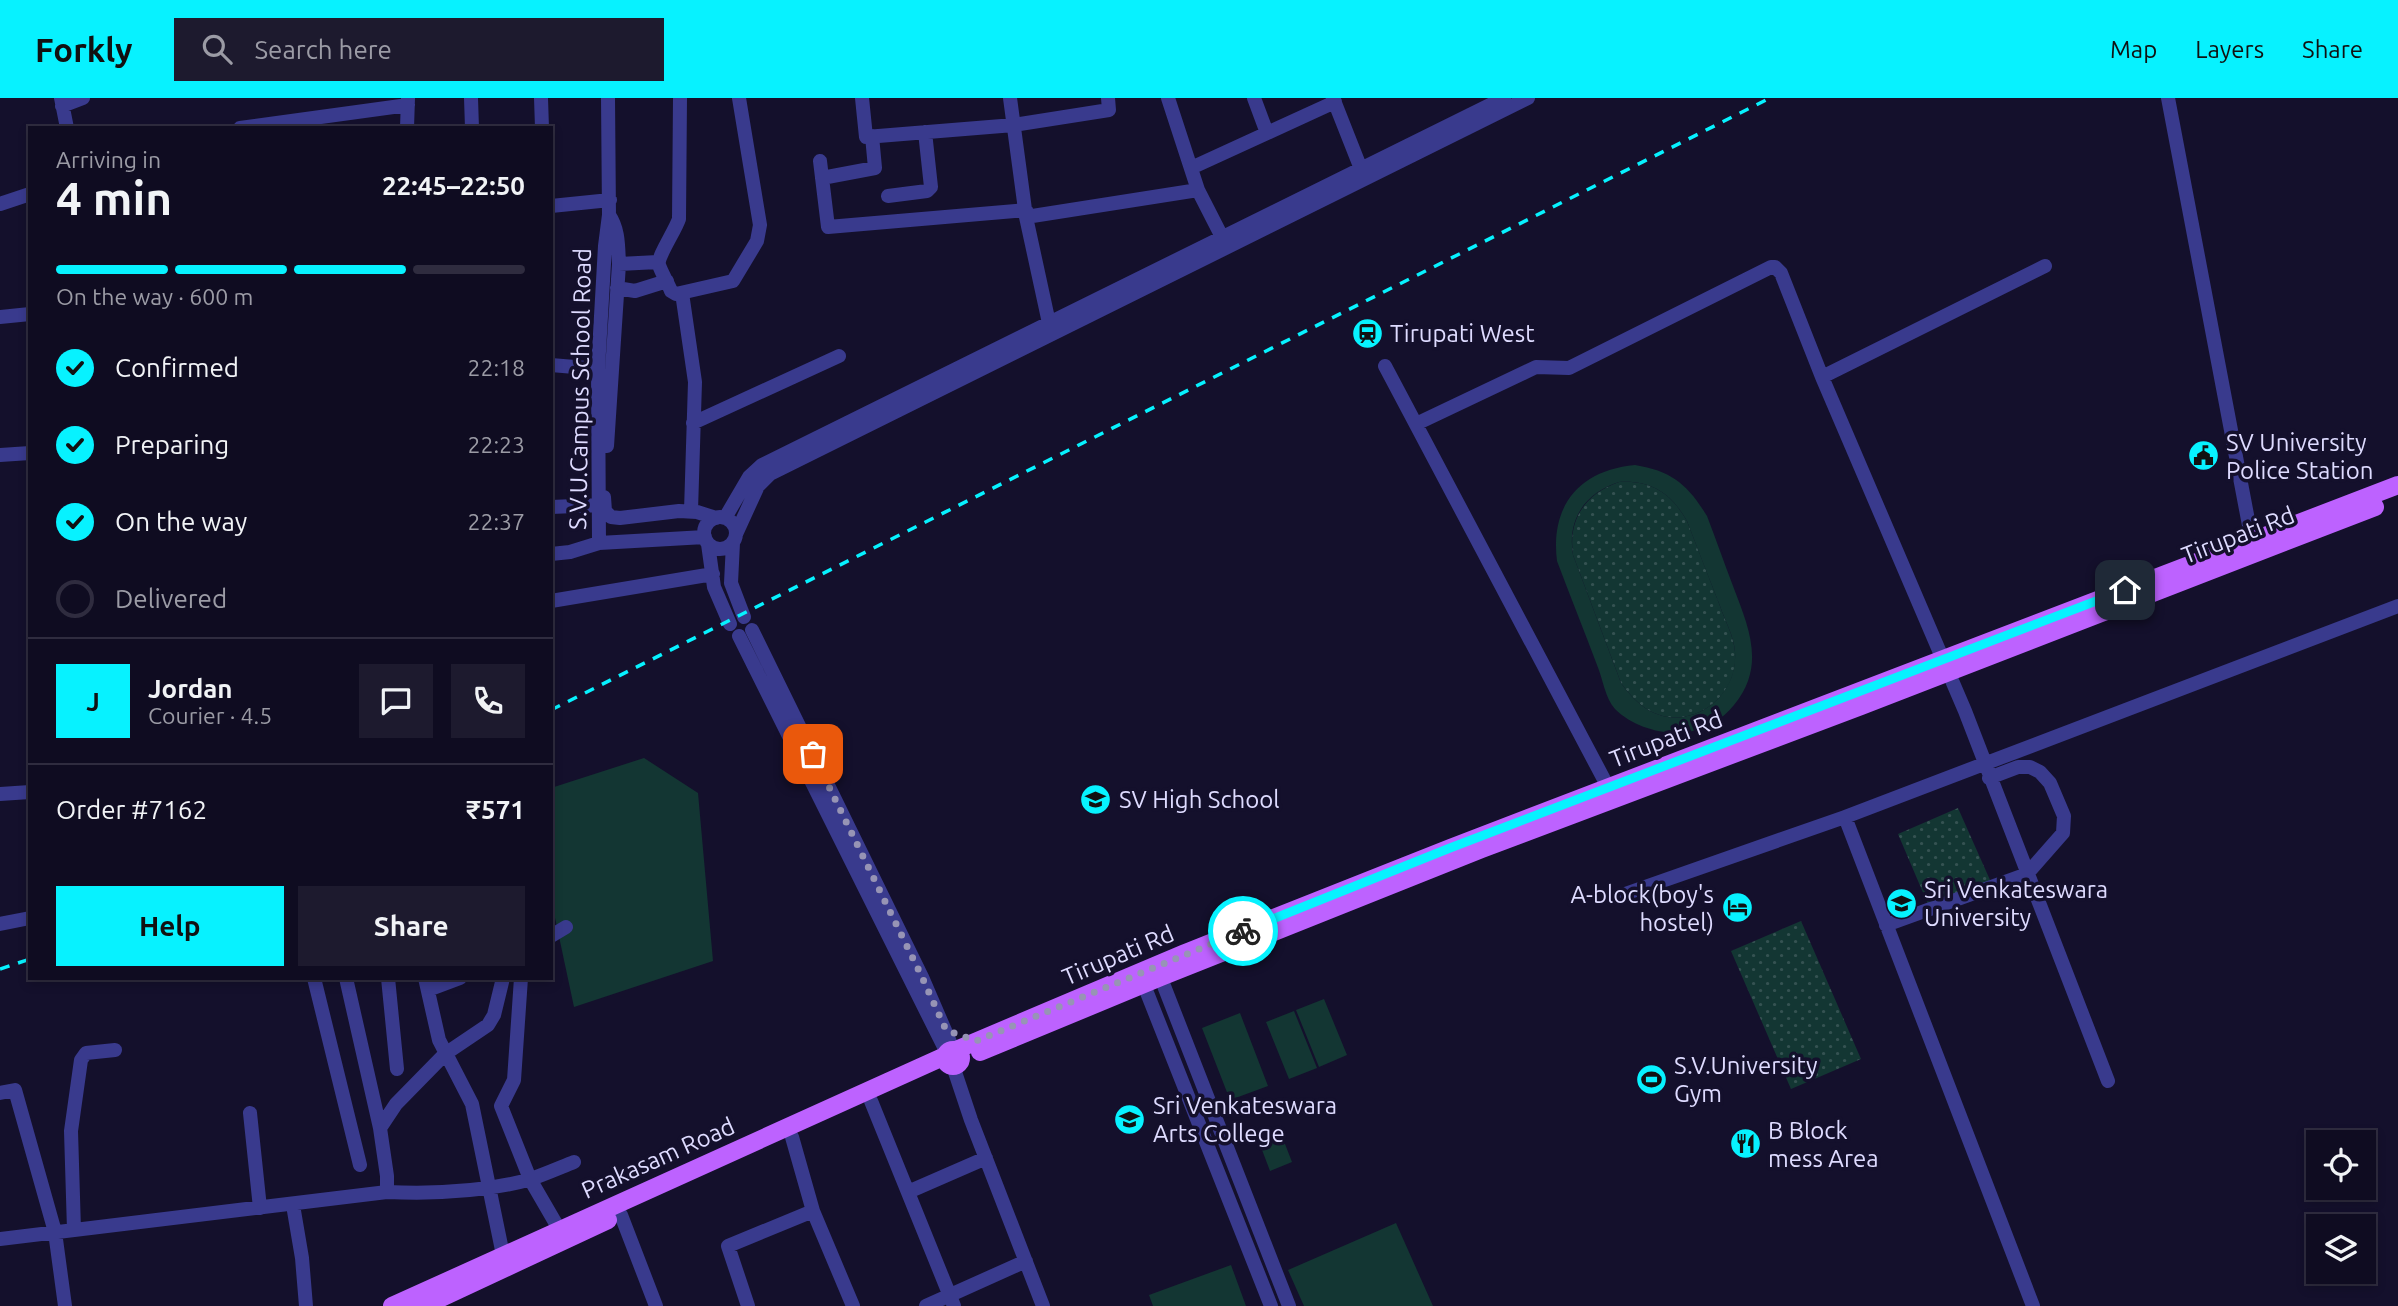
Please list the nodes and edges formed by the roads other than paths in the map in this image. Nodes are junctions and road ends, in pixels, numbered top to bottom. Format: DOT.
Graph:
graph roads {
  1 [pos="83,98"];
  2 [pos="471,98"];
  3 [pos="541,98"];
  4 [pos="608,98"];
  5 [pos="680,98"];
  6 [pos="739,98"];
  7 [pos="862,98"];
  8 [pos="1010,98"];
  9 [pos="1108,98"];
  10 [pos="1168,98"];
  11 [pos="1254,98"];
  12 [pos="1504,98"];
  13 [pos="1528,98"];
  14 [pos="2168,98"];
  15 [pos="1334,100"];
  16 [pos="62,102"];
  17 [pos="408,102"];
  18 [pos="315,123"];
  19 [pos="1014,125"];
  20 [pos="67,126"];
  21 [pos="270,126"];
  22 [pos="407,126"];
  23 [pos="472,126"];
  24 [pos="542,126"];
  25 [pos="925,132"];
  26 [pos="1267,133"];
  27 [pos="873,136"];
  28 [pos="820,161"];
  29 [pos="1191,168"];
  30 [pos="1360,169"];
  31 [pos="822,178"];
  32 [pos="1198,190"];
  33 [pos="28,195"];
  34 [pos="888,196"];
  35 [pos="0,204"];
  36 [pos="553,206"];
  37 [pos="609,208"];
  38 [pos="1026,214"];
  39 [pos="1222,237"];
  40 [pos="659,262"];
  41 [pos="619,264"];
  42 [pos="2045,267"];
  43 [pos="667,281"];
  44 [pos="617,288"];
  45 [pos="682,293"];
  46 [pos="28,314"];
  47 [pos="0,317"];
  48 [pos="1049,323"];
  49 [pos="839,356"];
  50 [pos="553,365"];
  51 [pos="1385,366"];
  52 [pos="598,369"];
  53 [pos="1822,377"];
  54 [pos="693,423"];
  55 [pos="1416,424"];
  56 [pos="28,453"];
  57 [pos="0,455"];
  58 [pos="2398,485"];
  59 [pos="2398,498"];
  60 [pos="599,505"];
  61 [pos="553,507"];
  62 [pos="691,511"];
  63 [pos="720,518"];
  64 [pos="735,538"];
  65 [pos="707,540"];
  66 [pos="599,543"];
  67 [pos="2254,547"];
  68 [pos="553,554"];
  69 [pos="713,574"];
  70 [pos="553,601"];
  71 [pos="2398,606"];
  72 [pos="744,617"];
  73 [pos="740,630"];
  74 [pos="1947,666"];
  75 [pos="1984,763"];
  76 [pos="1989,778"];
  77 [pos="1608,787"];
  78 [pos="28,792"];
  79 [pos="0,794"];
  80 [pos="1845,817"];
  81 [pos="1480,843"];
  82 [pos="2027,874"];
  83 [pos="1625,894"];
  84 [pos="28,918"];
  85 [pos="0,924"];
  86 [pos="1886,925"];
  87 [pos="566,927"];
  88 [pos="553,935"];
  89 [pos="1159,971"];
  90 [pos="1141,979"];
  91 [pos="314,980"];
  92 [pos="346,980"];
  93 [pos="388,980"];
  94 [pos="449,980"];
  95 [pos="503,980"];
  96 [pos="521,980"];
  97 [pos="427,984"];
  98 [pos="946,1030"];
  99 [pos="976,1041"];
  100 [pos="115,1050"];
  101 [pos="445,1054"];
  102 [pos="952,1057"];
  103 [pos="397,1069"];
  104 [pos="2108,1081"];
  105 [pos="0,1093"];
  106 [pos="871,1101"];
  107 [pos="250,1113"];
  108 [pos="380,1128"];
  109 [pos="792,1137"];
  110 [pos="986,1158"];
  111 [pos="574,1162"];
  112 [pos="360,1165"];
  113 [pos="530,1179"];
  114 [pos="489,1188"];
  115 [pos="387,1192"];
  116 [pos="908,1192"];
  117 [pos="293,1205"];
  118 [pos="260,1209"];
  119 [pos="813,1211"];
  120 [pos="621,1214"];
  121 [pos="559,1229"];
  122 [pos="75,1230"];
  123 [pos="55,1232"];
  124 [pos="0,1239"];
  125 [pos="503,1255"];
  126 [pos="1026,1261"];
  127 [pos="953,1301"];
  128 [pos="65,1306"];
  129 [pos="306,1306"];
  130 [pos="393,1306"];
  131 [pos="424,1306"];
  132 [pos="656,1306"];
  133 [pos="748,1306"];
  134 [pos="853,1306"];
  135 [pos="926,1306"];
  136 [pos="1043,1306"];
  137 [pos="1270,1306"];
  138 [pos="1289,1306"];
  139 [pos="2033,1306"];
  1 -- 16 [label="street"];
  2 -- 23 [label="street"];
  3 -- 24 [label="street"];
  4 -- 37 [label="street, S.V.U.Campus School Road"];
  5 -- 40 [label="street"];
  6 -- 45 [label="street"];
  7 -- 27 [label="street"];
  8 -- 19 [label="street"];
  9 -- 19 [label="street"];
  10 -- 29 [label="street"];
  11 -- 26 [label="street"];
  12 -- 30 [label="street"];
  13 -- 64 [label="street"];
  14 -- 67 [label="street"];
  15 -- 26 [label="street"];
  15 -- 30 [label="street"];
  16 -- 20 [label="street"];
  17 -- 18 [label="street"];
  17 -- 22 [label="street"];
  18 -- 21 [label="street"];
  19 -- 25 [label="street"];
  19 -- 38 [label="street"];
  25 -- 27 [label="street"];
  25 -- 34 [label="street"];
  26 -- 29 [label="street"];
  27 -- 31 [label="street"];
  28 -- 31 [label="street"];
  29 -- 32 [label="street"];
  30 -- 39 [label="street"];
  31 -- 38 [label="street"];
  32 -- 38 [label="street"];
  32 -- 39 [label="street"];
  33 -- 35 [label="street"];
  36 -- 37 [label="street"];
  37 -- 41 [label="street, S.V.U.Campus School Road"];
  37 -- 52 [label="street, S.V.U.Campus School Road"];
  38 -- 48 [label="street"];
  39 -- 48 [label="street"];
  40 -- 41 [label="street"];
  40 -- 43 [label="street"];
  41 -- 44 [label="street, S.V.U.Campus School Road"];
  42 -- 53 [label="street"];
  43 -- 44 [label="street"];
  43 -- 45 [label="street"];
  44 -- 62 [label="street, S.V.U.Campus School Road"];
  45 -- 54 [label="street"];
  46 -- 47 [label="street"];
  48 -- 63 [label="street"];
  49 -- 54 [label="street"];
  50 -- 52 [label="street"];
  51 -- 55 [label="street"];
  52 -- 60 [label="street, S.V.U.Campus School Road"];
  53 -- 55 [label="street"];
  53 -- 74 [label="street"];
  54 -- 62 [label="street"];
  55 -- 77 [label="street"];
  56 -- 57 [label="street"];
  58 -- 67 [label="main road, Tirupati Rd"];
  59 -- 67 [label="main road, Tirupati Rd"];
  60 -- 61 [label="street"];
  60 -- 66 [label="street, S.V.U.Campus School Road"];
  62 -- 63 [label="street, S.V.U.Campus School Road"];
  63 -- 64 [label="street"];
  63 -- 65 [label="street"];
  64 -- 65 [label="street"];
  64 -- 72 [label="street"];
  65 -- 66 [label="street, S.V.U.Campus School Road"];
  65 -- 69 [label="street"];
  66 -- 68 [label="street"];
  67 -- 74 [label="main road, Tirupati Rd"];
  69 -- 70 [label="street"];
  69 -- 73 [label="street"];
  71 -- 75 [label="street"];
  73 -- 98 [label="street"];
  73 -- 102 [label="street"];
  74 -- 75 [label="street"];
  74 -- 77 [label="main road, Tirupati Rd"];
  74 -- 81 [label="main road, Tirupati Rd"];
  75 -- 76 [label="street"];
  75 -- 80 [label="street"];
  76 -- 82 [label="street"];
  76 -- 82 [label="street"];
  77 -- 81 [label="main road, Tirupati Rd"];
  78 -- 79 [label="street"];
  80 -- 83 [label="street"];
  80 -- 86 [label="street"];
  81 -- 89 [label="main road, Tirupati Rd"];
  82 -- 86 [label="street"];
  82 -- 104 [label="street"];
  84 -- 85 [label="street"];
  86 -- 139 [label="street"];
  87 -- 88 [label="street"];
  89 -- 90 [label="main road, Tirupati Rd"];
  89 -- 138 [label="street"];
  90 -- 99 [label="main road, Tirupati Rd"];
  90 -- 102 [label="main road, Tirupati Rd"];
  90 -- 137 [label="street"];
  91 -- 112 [label="street"];
  92 -- 108 [label="street"];
  93 -- 103 [label="street"];
  94 -- 97 [label="street"];
  95 -- 101 [label="street"];
  96 -- 113 [label="street"];
  97 -- 101 [label="street"];
  98 -- 99 [label="street"];
  98 -- 102 [label="street"];
  99 -- 102 [label="main road, Tirupati Rd"];
  100 -- 122 [label="street"];
  101 -- 108 [label="street"];
  101 -- 114 [label="street"];
  102 -- 106 [label="main road, Prakasam Road"];
  102 -- 110 [label="street"];
  102 -- 121 [label="main road, Prakasam Road"];
  105 -- 123 [label="street"];
  106 -- 109 [label="main road, Prakasam Road"];
  106 -- 116 [label="street"];
  107 -- 118 [label="street"];
  108 -- 115 [label="street"];
  109 -- 119 [label="street"];
  109 -- 120 [label="main road, Prakasam Road"];
  110 -- 116 [label="street"];
  110 -- 126 [label="street"];
  111 -- 113 [label="street"];
  113 -- 114 [label="street"];
  113 -- 121 [label="street"];
  114 -- 115 [label="street"];
  114 -- 125 [label="street"];
  115 -- 117 [label="street"];
  116 -- 127 [label="street"];
  117 -- 118 [label="street"];
  117 -- 129 [label="street"];
  118 -- 122 [label="street"];
  119 -- 133 [label="street"];
  119 -- 134 [label="street"];
  120 -- 131 [label="main road, Prakasam Road"];
  120 -- 132 [label="street"];
  121 -- 125 [label="main road, Prakasam Road"];
  122 -- 123 [label="street"];
  123 -- 124 [label="street"];
  123 -- 128 [label="street"];
  125 -- 130 [label="main road, Prakasam Road"];
  126 -- 127 [label="street"];
  126 -- 136 [label="street"];
  127 -- 135 [label="street"];
}
